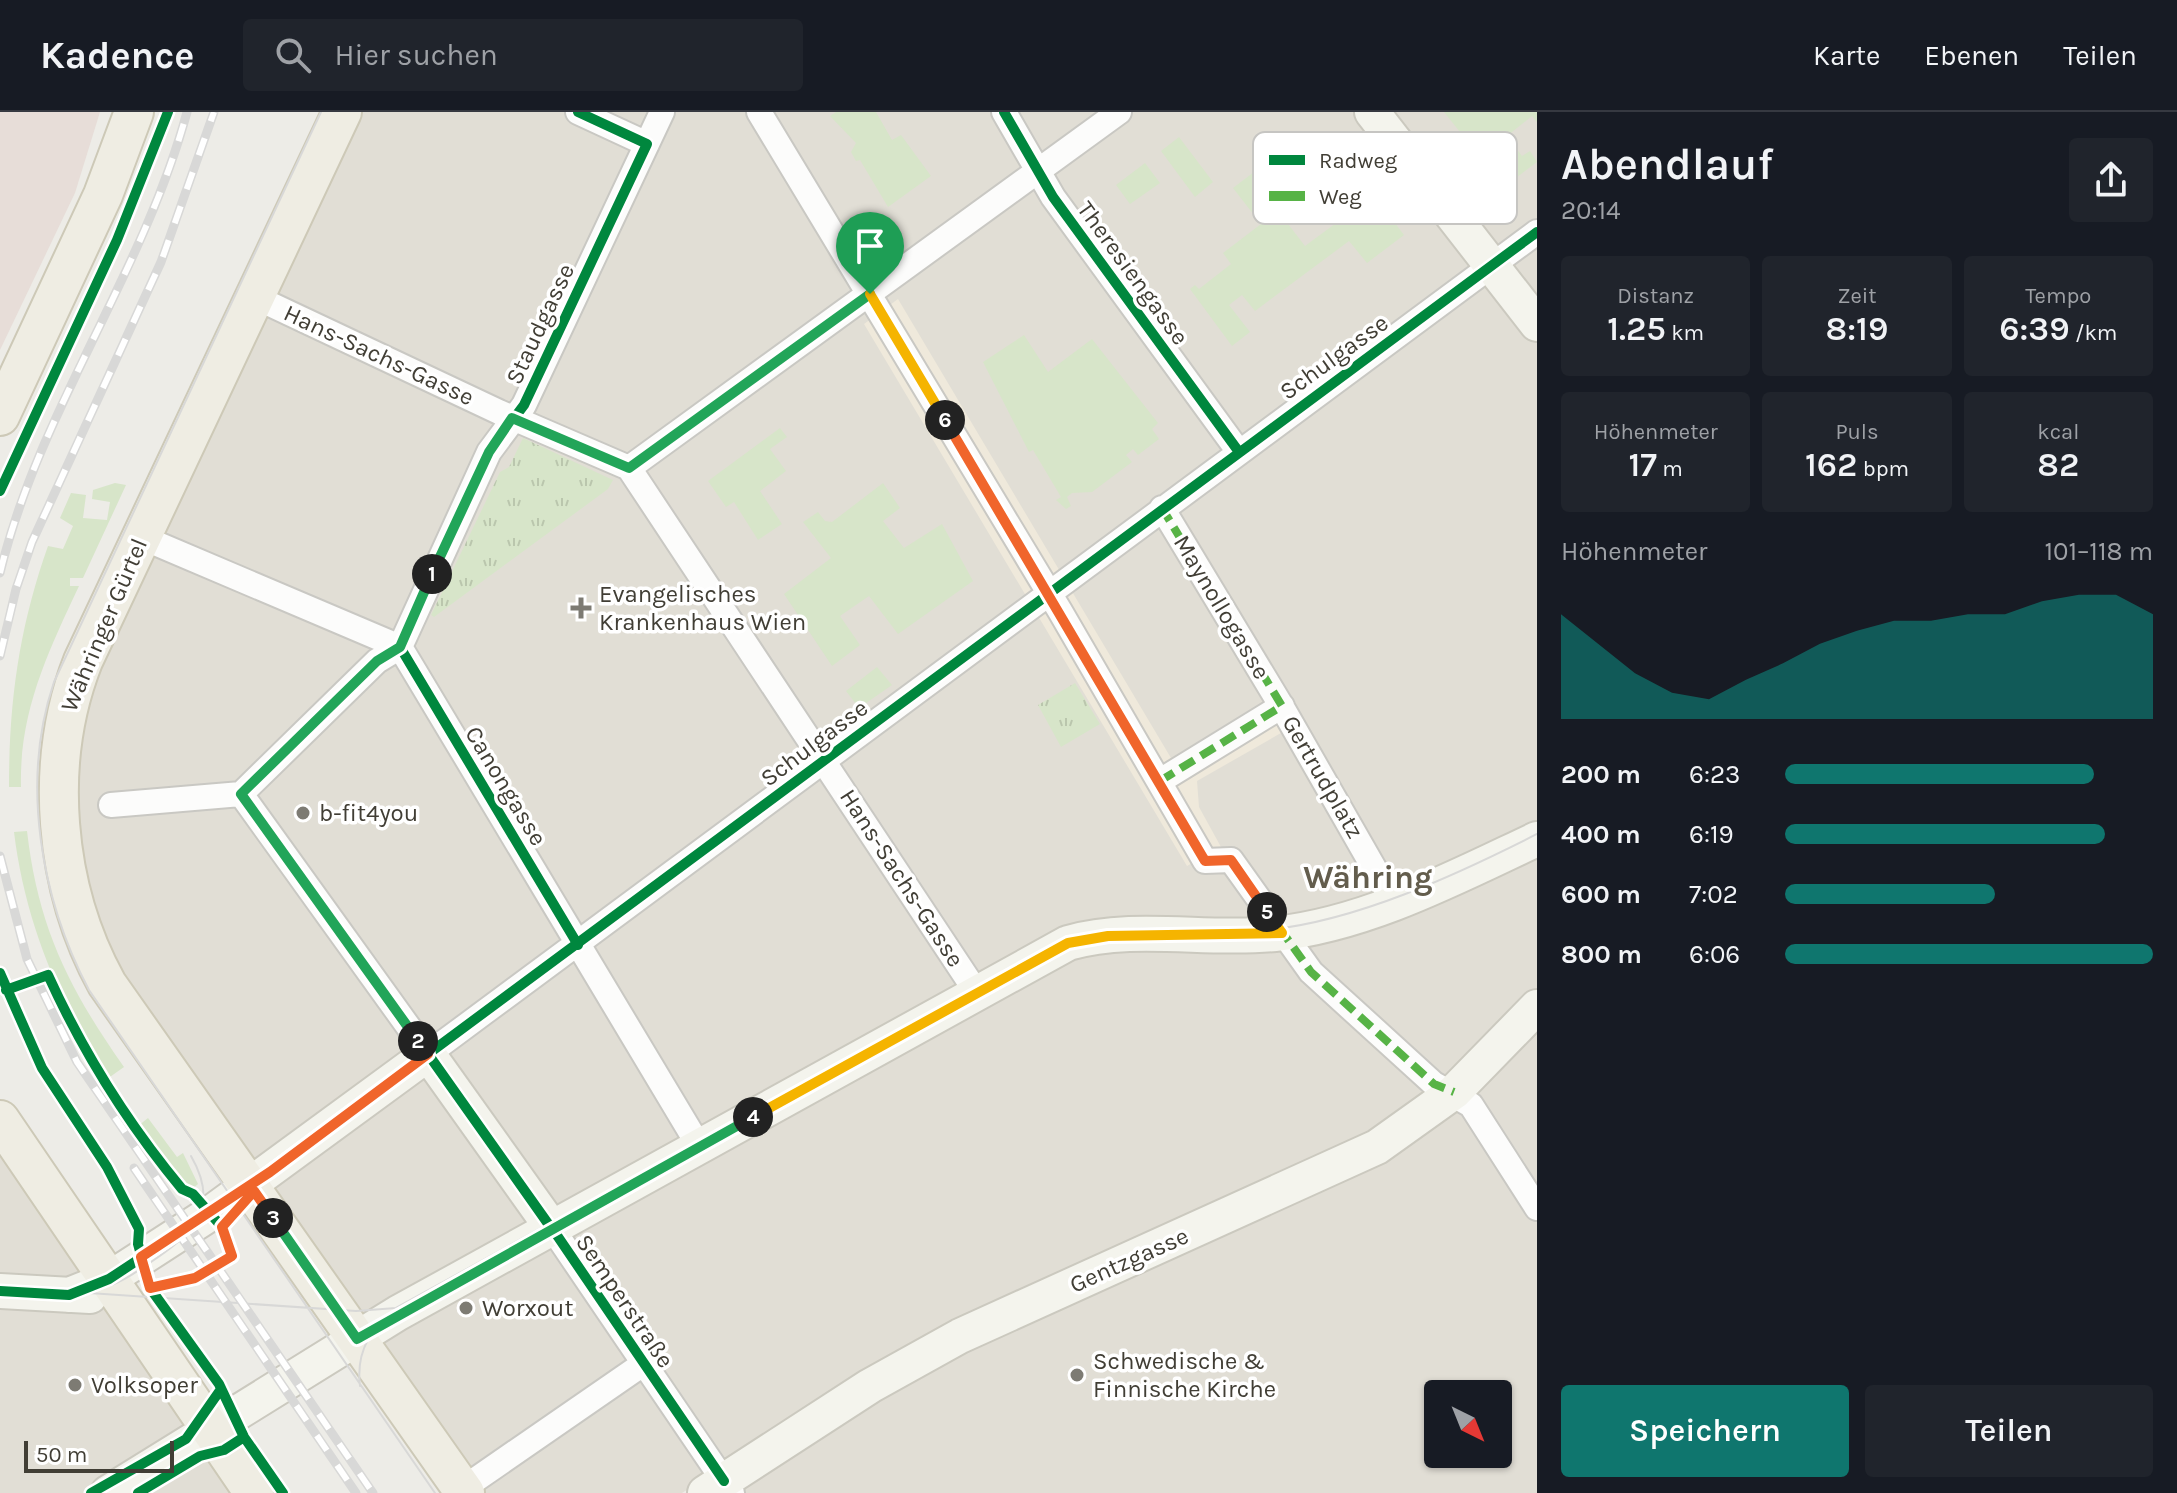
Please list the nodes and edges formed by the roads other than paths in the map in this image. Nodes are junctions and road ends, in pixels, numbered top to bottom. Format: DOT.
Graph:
graph roads {
  1 [pos="134,112"];
  2 [pos="342,112"];
  3 [pos="578,112"];
  4 [pos="662,112"];
  5 [pos="759,112"];
  6 [pos="1004,112"];
  7 [pos="1119,112"];
  8 [pos="1372,112"];
  9 [pos="1387,132"];
  10 [pos="647,144"];
  11 [pos="1039,171"];
  12 [pos="1459,224"];
  13 [pos="1537,232"];
  14 [pos="1491,266"];
  15 [pos="870,294"];
  16 [pos="255,297"];
  17 [pos="1537,324"];
  18 [pos="0,416"];
  19 [pos="512,418"];
  20 [pos="1239,452"];
  21 [pos="629,468"];
  22 [pos="1162,508"];
  23 [pos="141,537"];
  24 [pos="1049,593"];
  25 [pos="400,647"];
  26 [pos="1282,706"];
  27 [pos="825,759"];
  28 [pos="1160,781"];
  29 [pos="241,794"];
  30 [pos="111,805"];
  31 [pos="1537,839"];
  32 [pos="1394,903"];
  33 [pos="1282,933"];
  34 [pos="578,945"];
  35 [pos="977,993"];
  36 [pos="1537,1007"];
  37 [pos="428,1054"];
  38 [pos="1454,1092"];
  39 [pos="0,1120"];
  40 [pos="699,1146"];
  41 [pos="250,1186"];
  42 [pos="1537,1208"];
  43 [pos="552,1228"];
  44 [pos="115,1289"];
  45 [pos="0,1291"];
  46 [pos="357,1339"];
  47 [pos="643,1364"];
  48 [pos="212,1431"];
  49 [pos="720,1489"];
  50 [pos="463,1491"];
  51 [pos="108,1493"];
  52 [pos="254,1493"];
  1 -- 18 [label="main road"];
  2 -- 16 [label="main road, Währinger Gürtel"];
  3 -- 10 [label="street"];
  4 -- 10 [label="street, Staudgasse"];
  5 -- 15 [label="street"];
  6 -- 11 [label="street, Theresiengasse"];
  7 -- 11 [label="street"];
  8 -- 9 [label="main road"];
  10 -- 19 [label="street, Staudgasse"];
  11 -- 15 [label="street"];
  11 -- 20 [label="street, Theresiengasse"];
  12 -- 14 [label="main road"];
  13 -- 14 [label="street, Schulgasse"];
  14 -- 17 [label="main road"];
  14 -- 20 [label="street, Schulgasse"];
  15 -- 21 [label="street"];
  15 -- 24 [label="street"];
  16 -- 19 [label="street, Hans-Sachs-Gasse"];
  16 -- 23 [label="main road, Währinger Gürtel"];
  19 -- 21 [label="street, Hans-Sachs-Gasse"];
  19 -- 25 [label="street, Staudgasse"];
  20 -- 22 [label="street, Schulgasse"];
  21 -- 27 [label="street, Hans-Sachs-Gasse"];
  22 -- 24 [label="street, Schulgasse"];
  22 -- 26 [label="street, Maynollogasse"];
  23 -- 25 [label="street"];
  23 -- 41 [label="main road, Währinger Gürtel"];
  24 -- 27 [label="street, Schulgasse"];
  24 -- 28 [label="street"];
  25 -- 29 [label="street"];
  25 -- 34 [label="street, Canongasse"];
  26 -- 28 [label="street, Gertrudplatz"];
  26 -- 32 [label="street, Gertrudplatz"];
  27 -- 34 [label="street, Schulgasse"];
  27 -- 35 [label="street, Hans-Sachs-Gasse"];
  28 -- 33 [label="street"];
  29 -- 30 [label="street"];
  29 -- 37 [label="street, Semperstraße"];
  31 -- 32 [label="main road"];
  32 -- 33 [label="main road"];
  33 -- 35 [label="main road"];
  33 -- 38 [label="street"];
  34 -- 37 [label="street, Schulgasse"];
  34 -- 40 [label="street, Canongasse"];
  35 -- 40 [label="main road"];
  36 -- 38 [label="main road, Gentzgasse"];
  37 -- 41 [label="main road, Schulgasse"];
  37 -- 43 [label="main road, Semperstraße"];
  38 -- 42 [label="street"];
  38 -- 49 [label="main road, Gentzgasse"];
  39 -- 44 [label="main road"];
  40 -- 43 [label="main road"];
  41 -- 44 [label="main road, Schulgasse"];
  41 -- 46 [label="main road, Währinger Gürtel"];
  43 -- 46 [label="main road"];
  43 -- 47 [label="street, Semperstraße"];
  44 -- 45 [label="main road"];
  44 -- 48 [label="main road"];
  46 -- 48 [label="main road"];
  46 -- 50 [label="main road, Währinger Gürtel"];
  47 -- 49 [label="street, Semperstraße"];
  47 -- 50 [label="street"];
  48 -- 51 [label="main road"];
  48 -- 52 [label="main road"];
}
